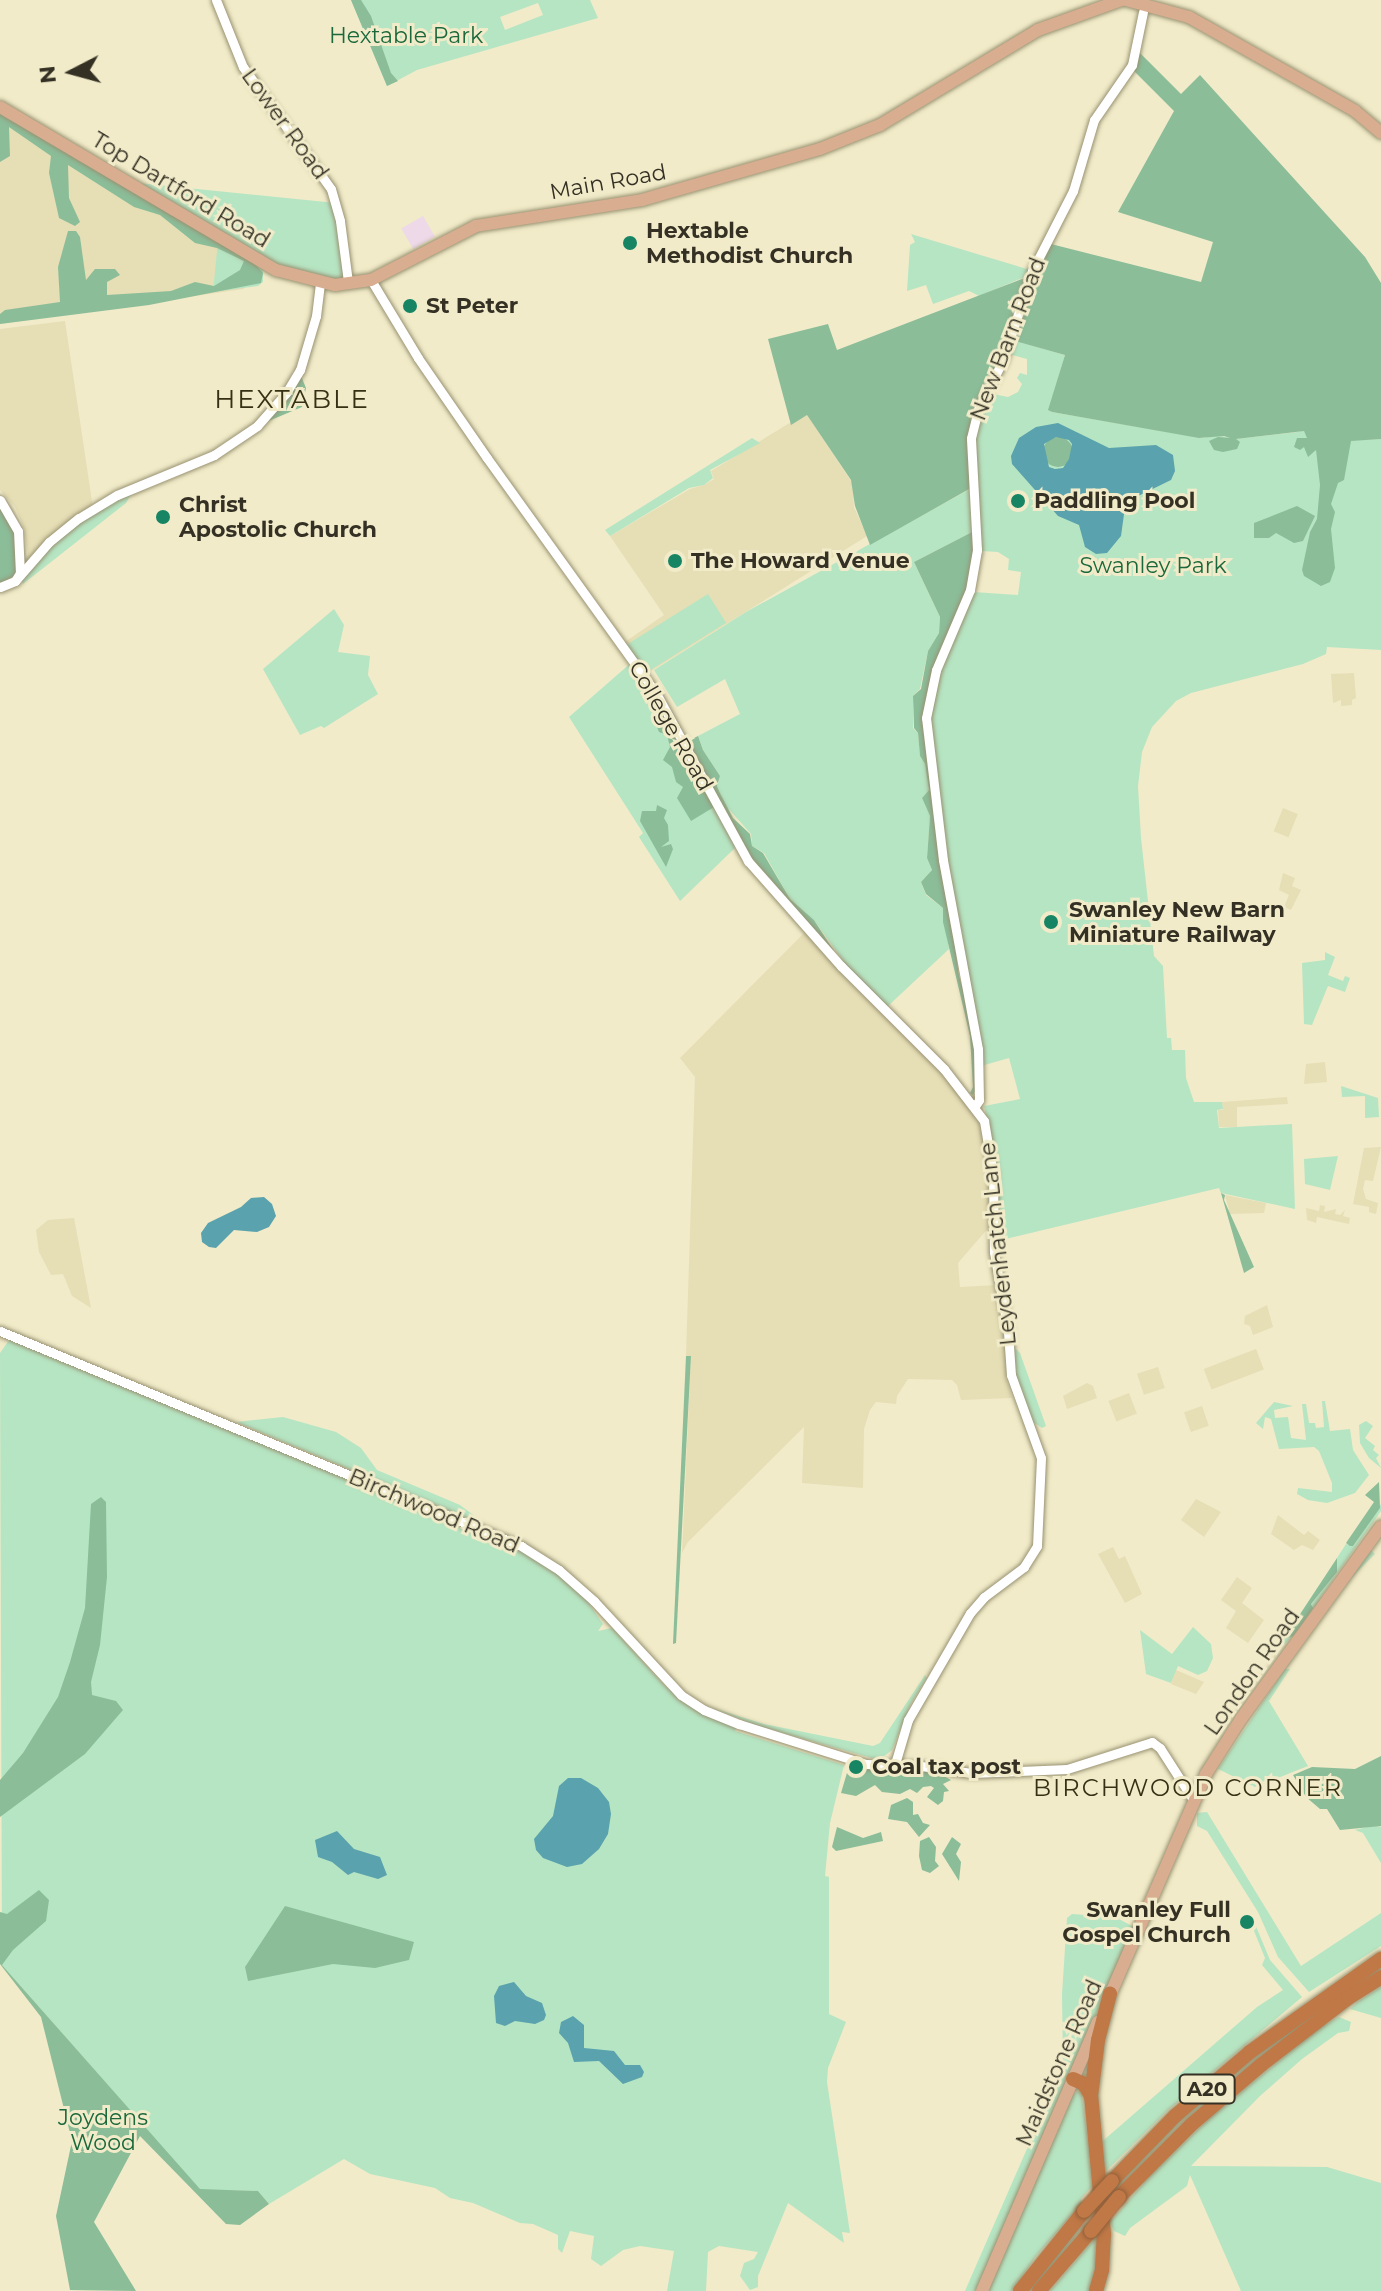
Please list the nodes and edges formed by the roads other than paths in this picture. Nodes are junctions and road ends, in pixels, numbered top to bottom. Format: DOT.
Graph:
graph roads {
  1 [pos="216,0"];
  2 [pos="1133,3"];
  3 [pos="0,107"];
  4 [pos="1381,133"];
  5 [pos="371,280"];
  6 [pos="348,282"];
  7 [pos="320,284"];
  8 [pos="0,500"];
  9 [pos="15,581"];
  10 [pos="0,587"];
  11 [pos="975,1106"];
  12 [pos="0,1331"];
  13 [pos="1381,1526"];
  14 [pos="895,1764"];
  15 [pos="1181,1783"];
  16 [pos="1199,1787"];
  17 [pos="1194,1801"];
  18 [pos="1172,1851"];
  19 [pos="1381,1959"];
  20 [pos="1381,1977"];
  21 [pos="1110,1994"];
  22 [pos="1073,2079"];
  23 [pos="1091,2096"];
  24 [pos="982,2291"];
  25 [pos="1020,2291"];
  26 [pos="1039,2291"];
  27 [pos="1096,2291"];
  1 -- 6 [label="street, Lower Road"];
  2 -- 4 [label="main road"];
  2 -- 5 [label="main road, Main Road"];
  2 -- 11 [label="street, New Barn Road"];
  3 -- 7 [label="main road, Top Dartford Road"];
  5 -- 6 [label="main road, Main Road"];
  5 -- 11 [label="street, College Road"];
  6 -- 7 [label="main road, Top Dartford Road"];
  7 -- 9 [label="street"];
  8 -- 9 [label="street"];
  9 -- 10 [label="street"];
  11 -- 14 [label="street, Leydenhatch Lane"];
  12 -- 14 [label="street, Birchwood Road"];
  13 -- 16 [label="main road, London Road"];
  14 -- 15 [label="street, Birchwood Road"];
  15 -- 16 [label="street"];
  15 -- 17 [label="street, Birchwood Road"];
  16 -- 17 [label="main road, London Road"];
  17 -- 18 [label="main road, London Road"];
  18 -- 21 [label="main road, Maidstone Road"];
  19 -- 25 [label="highway, A20, bridge"];
  20 -- 26 [label="highway, A20, bridge"];
  21 -- 22 [label="main road, Maidstone Road"];
  21 -- 23 [label="highway"];
  22 -- 23 [label="highway"];
  22 -- 24 [label="main road, Maidstone Road"];
  23 -- 27 [label="highway"];
}
